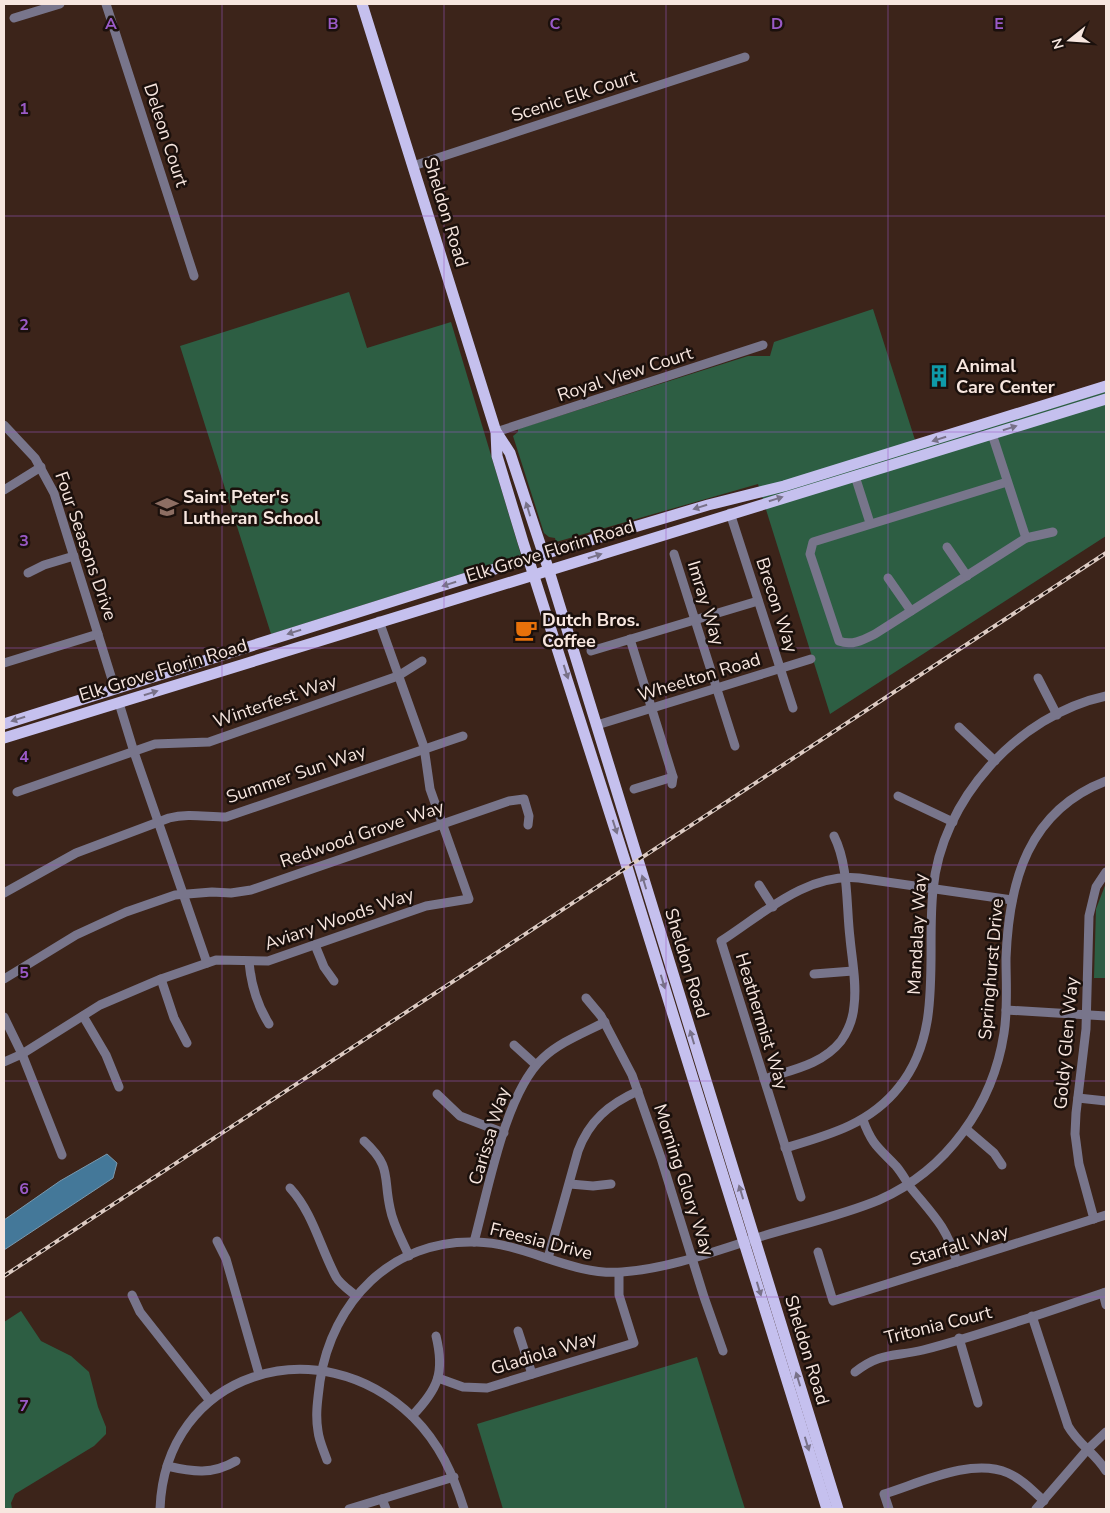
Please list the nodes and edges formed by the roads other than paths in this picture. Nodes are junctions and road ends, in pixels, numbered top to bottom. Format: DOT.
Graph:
graph roads {
  1 [pos="60,4"];
  2 [pos="106,4"];
  3 [pos="362,4"];
  4 [pos="14,18"];
  5 [pos="746,57"];
  6 [pos="414,166"];
  7 [pos="194,276"];
  8 [pos="763,345"];
  9 [pos="1106,386"];
  10 [pos="1106,399"];
  11 [pos="986,424"];
  12 [pos="4,425"];
  13 [pos="496,432"];
  14 [pos="992,434"];
  15 [pos="963,443"];
  16 [pos="41,467"];
  17 [pos="856,476"];
  18 [pos="1007,482"];
  19 [pos="4,490"];
  20 [pos="743,496"];
  21 [pos="730,513"];
  22 [pos="870,523"];
  23 [pos="1053,532"];
  24 [pos="1026,538"];
  25 [pos="947,547"];
  26 [pos="674,554"];
  27 [pos="74,556"];
  28 [pos="543,556"];
  29 [pos="529,559"];
  30 [pos="549,571"];
  31 [pos="28,573"];
  32 [pos="534,575"];
  33 [pos="966,576"];
  34 [pos="888,578"];
  35 [pos="758,600"];
  36 [pos="911,611"];
  37 [pos="695,620"];
  38 [pos="379,621"];
  39 [pos="98,634"];
  40 [pos="630,639"];
  41 [pos="591,651"];
  42 [pos="811,659"];
  43 [pos="422,661"];
  44 [pos="4,664"];
  45 [pos="780,668"];
  46 [pos="398,676"];
  47 [pos="1038,678"];
  48 [pos="138,681"];
  49 [pos="716,688"];
  50 [pos="115,689"];
  51 [pos="1106,696"];
  52 [pos="574,697"];
  53 [pos="119,703"];
  54 [pos="652,708"];
  55 [pos="793,708"];
  56 [pos="1057,715"];
  57 [pos="4,724"];
  58 [pos="597,726"];
  59 [pos="959,727"];
  60 [pos="38,728"];
  61 [pos="462,736"];
  62 [pos="4,738"];
  63 [pos="736,746"];
  64 [pos="424,747"];
  65 [pos="604,750"];
  66 [pos="134,752"];
  67 [pos="995,761"];
  68 [pos="1106,781"];
  69 [pos="634,789"];
  70 [pos="17,792"];
  71 [pos="898,796"];
  72 [pos="158,822"];
  73 [pos="953,822"];
  74 [pos="442,823"];
  75 [pos="528,825"];
  76 [pos="834,836"];
  77 [pos="1106,872"];
  78 [pos="844,877"];
  79 [pos="759,885"];
  80 [pos="933,888"];
  81 [pos="4,893"];
  82 [pos="183,896"];
  83 [pos="1012,900"];
  84 [pos="773,907"];
  85 [pos="315,945"];
  86 [pos="249,962"];
  87 [pos="207,963"];
  88 [pos="853,971"];
  89 [pos="814,974"];
  90 [pos="160,978"];
  91 [pos="4,979"];
  92 [pos="334,981"];
  93 [pos="586,998"];
  94 [pos="1006,1010"];
  95 [pos="83,1016"];
  96 [pos="1086,1016"];
  97 [pos="1106,1016"];
  98 [pos="4,1017"];
  99 [pos="605,1022"];
  100 [pos="269,1024"];
  101 [pos="187,1043"];
  102 [pos="514,1045"];
  103 [pos="22,1054"];
  104 [pos="4,1062"];
  105 [pos="536,1065"];
  106 [pos="764,1079"];
  107 [pos="118,1087"];
  108 [pos="638,1091"];
  109 [pos="437,1094"];
  110 [pos="1078,1098"];
  111 [pos="1106,1101"];
  112 [pos="863,1120"];
  113 [pos="966,1129"];
  114 [pos="504,1132"];
  115 [pos="364,1141"];
  116 [pos="785,1148"];
  117 [pos="62,1155"];
  118 [pos="1002,1166"];
  119 [pos="570,1184"];
  120 [pos="611,1184"];
  121 [pos="908,1184"];
  122 [pos="290,1188"];
  123 [pos="801,1197"];
  124 [pos="1106,1215"];
  125 [pos="1094,1219"];
  126 [pos="750,1240"];
  127 [pos="217,1241"];
  128 [pos="474,1242"];
  129 [pos="818,1252"];
  130 [pos="409,1256"];
  131 [pos="692,1257"];
  132 [pos="548,1258"];
  133 [pos="956,1262"];
  134 [pos="619,1273"];
  135 [pos="1104,1293"];
  136 [pos="132,1295"];
  137 [pos="355,1296"];
  138 [pos="1106,1305"];
  139 [pos="1032,1316"];
  140 [pos="518,1331"];
  141 [pos="436,1336"];
  142 [pos="959,1338"];
  143 [pos="723,1351"];
  144 [pos="322,1372"];
  145 [pos="855,1372"];
  146 [pos="259,1374"];
  147 [pos="532,1374"];
  148 [pos="438,1378"];
  149 [pos="210,1401"];
  150 [pos="978,1403"];
  151 [pos="412,1416"];
  152 [pos="1106,1432"];
  153 [pos="1087,1450"];
  154 [pos="327,1460"];
  155 [pos="236,1461"];
  156 [pos="167,1466"];
  157 [pos="1106,1471"];
  158 [pos="454,1477"];
  159 [pos="382,1499"];
  160 [pos="1044,1501"];
  161 [pos="160,1509"];
  162 [pos="349,1509"];
  163 [pos="386,1509"];
  164 [pos="464,1509"];
  165 [pos="827,1509"];
  166 [pos="838,1509"];
  167 [pos="889,1509"];
  168 [pos="1036,1509"];
  1 -- 4 [label="street"];
  2 -- 7 [label="street, Deleon Court"];
  3 -- 6 [label="main road, Sheldon Road"];
  5 -- 6 [label="street, Scenic Elk Court"];
  6 -- 13 [label="main road, Sheldon Road"];
  8 -- 13 [label="street, Royal View Court"];
  9 -- 11 [label="main road, Elk Grove Florin Road"];
  14 -- 10 [label="main road, Elk Grove Florin Road, one-way"];
  11 -- 15 [label="main road"];
  11 -- 20 [label="main road, Elk Grove Florin Road, one-way"];
  12 -- 16 [label="street, Four Seasons Drive"];
  28 -- 13 [label="main road, Sheldon Road, one-way"];
  13 -- 29 [label="main road, Sheldon Road"];
  14 -- 15 [label="main road, Elk Grove Florin Road"];
  14 -- 18 [label="street"];
  15 -- 17 [label="main road, Elk Grove Florin Road"];
  16 -- 19 [label="street"];
  16 -- 27 [label="street, Four Seasons Drive"];
  21 -- 17 [label="main road, Elk Grove Florin Road, one-way"];
  17 -- 22 [label="street"];
  18 -- 22 [label="street"];
  18 -- 24 [label="street"];
  20 -- 21 [label="main road"];
  20 -- 28 [label="main road, Elk Grove Florin Road, one-way"];
  30 -- 21 [label="main road, Elk Grove Florin Road, one-way"];
  21 -- 35 [label="street, Brecon Way"];
  22 -- 36 [label="street"];
  23 -- 24 [label="street"];
  24 -- 33 [label="street"];
  25 -- 33 [label="street"];
  26 -- 37 [label="street, Imray Way"];
  27 -- 31 [label="street"];
  27 -- 39 [label="street, Four Seasons Drive"];
  28 -- 29 [label="main road, Elk Grove Florin Road"];
  28 -- 30 [label="main road, Sheldon Road"];
  29 -- 32 [label="main road, Sheldon Road"];
  29 -- 48 [label="main road, Elk Grove Florin Road, one-way"];
  30 -- 32 [label="main road, Elk Grove Florin Road"];
  30 -- 58 [label="main road, Sheldon Road"];
  32 -- 38 [label="main road, Elk Grove Florin Road"];
  32 -- 52 [label="main road, Sheldon Road, one-way"];
  33 -- 36 [label="street"];
  34 -- 36 [label="street"];
  35 -- 37 [label="street"];
  35 -- 45 [label="street, Brecon Way"];
  37 -- 40 [label="street"];
  37 -- 49 [label="street, Imray Way"];
  38 -- 46 [label="street"];
  53 -- 38 [label="main road, Elk Grove Florin Road, one-way"];
  39 -- 44 [label="street"];
  39 -- 50 [label="street, Four Seasons Drive"];
  40 -- 41 [label="street"];
  40 -- 54 [label="street"];
  42 -- 45 [label="street, Wheelton Road"];
  43 -- 46 [label="street, Winterfest Way"];
  45 -- 49 [label="street, Wheelton Road"];
  45 -- 55 [label="street, Brecon Way"];
  46 -- 64 [label="street"];
  46 -- 66 [label="street, Winterfest Way"];
  47 -- 56 [label="street"];
  48 -- 50 [label="main road, Elk Grove Florin Road"];
  48 -- 53 [label="main road"];
  49 -- 54 [label="street, Wheelton Road"];
  49 -- 63 [label="street, Imray Way"];
  50 -- 57 [label="main road, Elk Grove Florin Road, one-way"];
  50 -- 60 [label="main road"];
  51 -- 56 [label="street, Mandalay Way"];
  52 -- 65 [label="main road"];
  52 -- 126 [label="main road, Sheldon Road, one-way"];
  53 -- 60 [label="main road, Elk Grove Florin Road"];
  53 -- 66 [label="street"];
  54 -- 58 [label="street, Wheelton Road"];
  54 -- 69 [label="street"];
  56 -- 67 [label="street, Mandalay Way"];
  58 -- 65 [label="main road, Sheldon Road"];
  59 -- 67 [label="street"];
  60 -- 62 [label="main road, Elk Grove Florin Road"];
  61 -- 64 [label="street, Summer Sun Way"];
  64 -- 72 [label="street, Summer Sun Way"];
  64 -- 74 [label="street"];
  126 -- 65 [label="main road, Sheldon Road, one-way"];
  66 -- 70 [label="street, Winterfest Way"];
  66 -- 72 [label="street"];
  67 -- 73 [label="street, Mandalay Way"];
  68 -- 83 [label="street, Springhurst Drive"];
  71 -- 73 [label="street"];
  72 -- 81 [label="street, Summer Sun Way"];
  72 -- 82 [label="street"];
  73 -- 80 [label="street, Mandalay Way"];
  74 -- 75 [label="street, Redwood Grove Way"];
  74 -- 82 [label="street, Redwood Grove Way"];
  74 -- 85 [label="street, Aviary Woods Way"];
  76 -- 78 [label="street"];
  77 -- 96 [label="street, Goldy Glen Way"];
  78 -- 80 [label="street, Heathermist Way"];
  78 -- 84 [label="street, Heathermist Way"];
  78 -- 88 [label="street"];
  79 -- 84 [label="street"];
  80 -- 83 [label="street, Heathermist Way"];
  80 -- 112 [label="street, Mandalay Way"];
  82 -- 87 [label="street"];
  82 -- 91 [label="street, Redwood Grove Way"];
  83 -- 94 [label="street, Springhurst Drive"];
  84 -- 106 [label="street, Heathermist Way"];
  85 -- 86 [label="street, Aviary Woods Way"];
  85 -- 92 [label="street"];
  86 -- 87 [label="street, Aviary Woods Way"];
  86 -- 100 [label="street"];
  87 -- 90 [label="street, Aviary Woods Way"];
  88 -- 89 [label="street"];
  88 -- 106 [label="street"];
  90 -- 95 [label="street, Aviary Woods Way"];
  90 -- 101 [label="street"];
  93 -- 99 [label="street, Morning Glory Way"];
  94 -- 96 [label="street"];
  94 -- 113 [label="street, Springhurst Drive"];
  95 -- 103 [label="street, Aviary Woods Way"];
  95 -- 107 [label="street"];
  96 -- 97 [label="street"];
  96 -- 110 [label="street, Goldy Glen Way"];
  98 -- 103 [label="street"];
  99 -- 105 [label="street, Carissa Way"];
  99 -- 108 [label="street, Morning Glory Way"];
  102 -- 105 [label="street"];
  103 -- 104 [label="street, Aviary Woods Way"];
  103 -- 117 [label="street"];
  105 -- 114 [label="street, Carissa Way"];
  106 -- 116 [label="street, Heathermist Way"];
  108 -- 119 [label="street"];
  108 -- 131 [label="street, Morning Glory Way"];
  109 -- 114 [label="street"];
  110 -- 111 [label="street"];
  110 -- 125 [label="street, Goldy Glen Way"];
  112 -- 116 [label="street, Mandalay Way"];
  112 -- 121 [label="street"];
  113 -- 118 [label="street"];
  113 -- 121 [label="street, Springhurst Drive"];
  114 -- 128 [label="street, Carissa Way"];
  115 -- 130 [label="street"];
  116 -- 123 [label="street, Heathermist Way"];
  119 -- 120 [label="street"];
  119 -- 132 [label="street"];
  121 -- 126 [label="street, Springhurst Drive"];
  121 -- 133 [label="street"];
  122 -- 137 [label="street"];
  124 -- 125 [label="street, Starfall Way"];
  125 -- 133 [label="street, Starfall Way"];
  126 -- 131 [label="street, Freesia Drive"];
  126 -- 165 [label="main road, Sheldon Road, one-way"];
  166 -- 126 [label="main road, Sheldon Road, one-way"];
  127 -- 146 [label="street"];
  128 -- 130 [label="street, Freesia Drive"];
  128 -- 132 [label="street, Freesia Drive"];
  129 -- 133 [label="street, Starfall Way"];
  130 -- 137 [label="street, Freesia Drive"];
  131 -- 134 [label="street, Freesia Drive"];
  131 -- 143 [label="street, Morning Glory Way"];
  132 -- 134 [label="street, Freesia Drive"];
  134 -- 147 [label="street, Gladiola Way"];
  135 -- 138 [label="street"];
  135 -- 139 [label="street, Tritonia Court"];
  136 -- 149 [label="street"];
  137 -- 144 [label="street, Freesia Drive"];
  139 -- 142 [label="street, Tritonia Court"];
  139 -- 153 [label="street"];
  140 -- 147 [label="street"];
  141 -- 148 [label="street"];
  142 -- 145 [label="street, Tritonia Court"];
  142 -- 150 [label="street"];
  144 -- 146 [label="street"];
  144 -- 151 [label="street"];
  144 -- 154 [label="street, Freesia Drive"];
  146 -- 149 [label="street"];
  147 -- 148 [label="street, Gladiola Way"];
  148 -- 151 [label="street"];
  149 -- 156 [label="street"];
  151 -- 158 [label="street"];
  152 -- 153 [label="street"];
  153 -- 157 [label="street"];
  153 -- 160 [label="street"];
  155 -- 156 [label="street"];
  156 -- 161 [label="street"];
  158 -- 159 [label="street"];
  158 -- 164 [label="street"];
  159 -- 162 [label="street"];
  159 -- 163 [label="street"];
  160 -- 167 [label="street"];
  160 -- 168 [label="street"];
}
